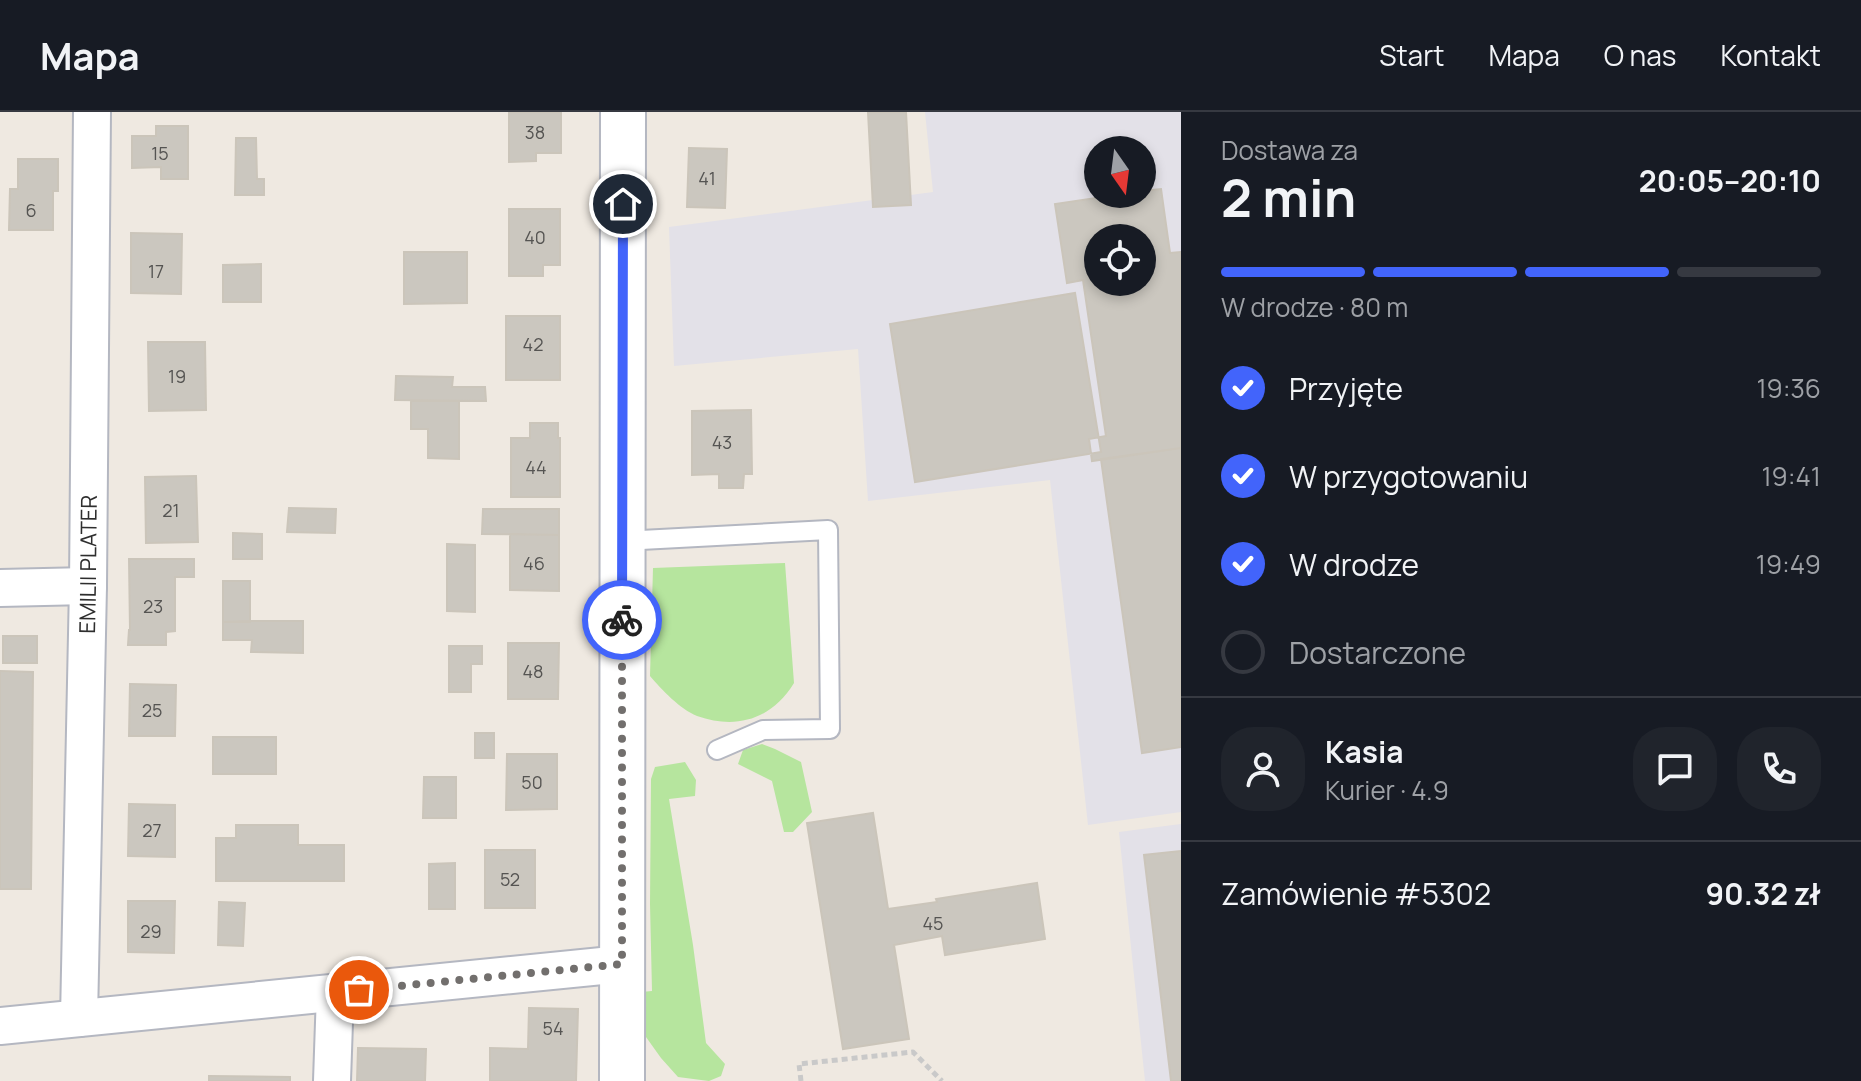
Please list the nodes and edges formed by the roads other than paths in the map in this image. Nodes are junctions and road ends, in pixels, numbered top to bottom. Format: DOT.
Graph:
graph roads {
  1 [pos="92,112"];
  2 [pos="623,112"];
  3 [pos="622,541"];
  4 [pos="88,586"];
  5 [pos="0,588"];
  6 [pos="717,750"];
  7 [pos="622,964"];
  8 [pos="335,993"];
  9 [pos="79,1018"];
  10 [pos="0,1026"];
  11 [pos="332,1081"];
  12 [pos="622,1081"];
  1 -- 4 [label="street, EMILII PLATER"];
  2 -- 3 [label="street"];
  3 -- 6 [label="lane"];
  3 -- 7 [label="street"];
  4 -- 5 [label="street"];
  4 -- 9 [label="street, EMILII PLATER"];
  7 -- 8 [label="street"];
  7 -- 12 [label="street"];
  8 -- 9 [label="street"];
  8 -- 11 [label="street"];
  9 -- 10 [label="street"];
}
